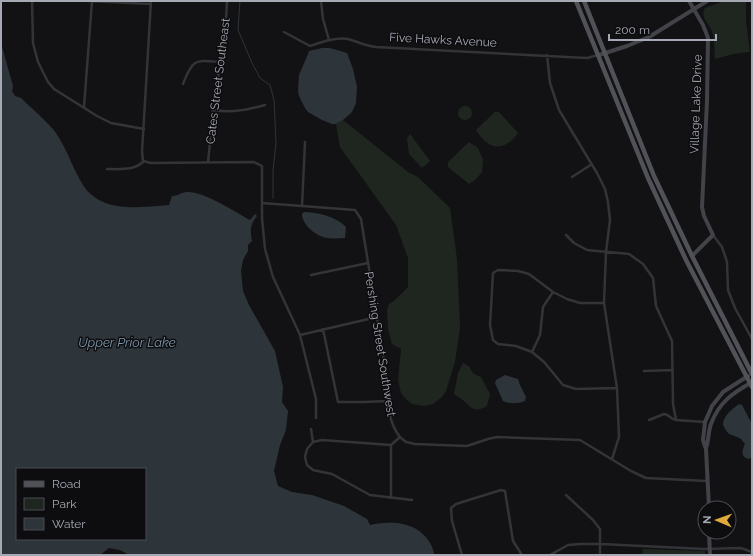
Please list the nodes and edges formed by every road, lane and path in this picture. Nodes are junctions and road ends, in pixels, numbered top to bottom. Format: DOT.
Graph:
graph roads {
  1 [pos="32,1"];
  2 [pos="87,1"];
  3 [pos="92,1"];
  4 [pos="227,1"];
  5 [pos="321,1"];
  6 [pos="576,1"];
  7 [pos="584,1"];
  8 [pos="688,1"];
  9 [pos="707,1"];
  10 [pos="151,3"];
  11 [pos="694,9"];
  12 [pos="284,32"];
  13 [pos="329,40"];
  14 [pos="606,53"];
  15 [pos="547,55"];
  16 [pos="598,55"];
  17 [pos="221,62"];
  18 [pos="183,84"];
  19 [pos="265,105"];
  20 [pos="84,107"];
  21 [pos="213,110"];
  22 [pos="144,130"];
  23 [pos="305,142"];
  24 [pos="144,161"];
  25 [pos="208,162"];
  26 [pos="592,164"];
  27 [pos="107,169"];
  28 [pos="572,177"];
  29 [pos="262,203"];
  30 [pos="302,206"];
  31 [pos="713,234"];
  32 [pos="566,235"];
  33 [pos="606,252"];
  34 [pos="692,256"];
  35 [pos="368,263"];
  36 [pos="311,275"];
  37 [pos="552,292"];
  38 [pos="604,303"];
  39 [pos="377,317"];
  40 [pos="323,329"];
  41 [pos="300,335"];
  42 [pos="752,339"];
  43 [pos="532,352"];
  44 [pos="673,370"];
  45 [pos="644,371"];
  46 [pos="752,374"];
  47 [pos="746,377"];
  48 [pos="751,384"];
  49 [pos="617,388"];
  50 [pos="387,401"];
  51 [pos="316,418"];
  52 [pos="648,420"];
  53 [pos="676,420"];
  54 [pos="705,422"];
  55 [pos="311,429"];
  56 [pos="400,437"];
  57 [pos="313,442"];
  58 [pos="392,445"];
  59 [pos="706,449"];
  60 [pos="612,459"];
  61 [pos="708,481"];
  62 [pos="566,495"];
  63 [pos="391,498"];
  64 [pos="412,500"];
  65 [pos="709,500"];
  66 [pos="710,540"];
  67 [pos="601,544"];
  68 [pos="710,548"];
  69 [pos="752,552"];
  70 [pos="462,555"];
  71 [pos="522,555"];
  72 [pos="550,555"];
  73 [pos="600,555"];
  74 [pos="710,555"];
  1 -- 20 [label="street"];
  2 -- 3 [label="street"];
  3 -- 10 [label="street"];
  3 -- 20 [label="street"];
  4 -- 17 [label="street, Cates Street Southeast"];
  5 -- 13 [label="street"];
  6 -- 16 [label="main road"];
  7 -- 14 [label="main road"];
  8 -- 11 [label="street, Village Lake Drive"];
  9 -- 11 [label="street, Five Hawks Avenue"];
  10 -- 22 [label="street"];
  11 -- 14 [label="street, Five Hawks Avenue"];
  11 -- 31 [label="street, Village Lake Drive"];
  12 -- 13 [label="street, Five Hawks Avenue"];
  13 -- 15 [label="street, Five Hawks Avenue"];
  14 -- 16 [label="street, Five Hawks Avenue"];
  14 -- 34 [label="main road"];
  15 -- 16 [label="street, Five Hawks Avenue"];
  15 -- 26 [label="street"];
  16 -- 47 [label="main road"];
  17 -- 18 [label="street"];
  17 -- 21 [label="street, Cates Street Southeast"];
  19 -- 21 [label="street"];
  20 -- 22 [label="street"];
  21 -- 25 [label="street, Cates Street Southeast"];
  22 -- 24 [label="street"];
  23 -- 30 [label="street"];
  24 -- 25 [label="street"];
  24 -- 27 [label="street"];
  25 -- 29 [label="street"];
  26 -- 28 [label="street"];
  26 -- 33 [label="street"];
  29 -- 30 [label="street"];
  29 -- 41 [label="street"];
  30 -- 35 [label="street, Pershing Street Southwest"];
  31 -- 34 [label="street"];
  31 -- 42 [label="street"];
  32 -- 33 [label="street"];
  33 -- 38 [label="street"];
  33 -- 44 [label="street"];
  34 -- 46 [label="main road"];
  35 -- 36 [label="street"];
  35 -- 39 [label="street, Pershing Street Southwest"];
  37 -- 38 [label="street"];
  37 -- 43 [label="street"];
  37 -- 43 [label="street"];
  38 -- 49 [label="street"];
  39 -- 40 [label="street"];
  39 -- 50 [label="street, Pershing Street Southwest"];
  40 -- 41 [label="street"];
  40 -- 50 [label="street"];
  41 -- 51 [label="street"];
  43 -- 49 [label="street"];
  44 -- 45 [label="street"];
  44 -- 53 [label="street"];
  46 -- 47 [label="street"];
  47 -- 48 [label="main road"];
  47 -- 54 [label="street"];
  48 -- 59 [label="street"];
  49 -- 60 [label="street"];
  50 -- 56 [label="street, Pershing Street Southwest"];
  52 -- 53 [label="street"];
  53 -- 54 [label="street"];
  54 -- 59 [label="street"];
  55 -- 57 [label="street"];
  56 -- 58 [label="street"];
  56 -- 60 [label="street"];
  57 -- 58 [label="street"];
  57 -- 63 [label="street"];
  58 -- 63 [label="street"];
  59 -- 61 [label="street"];
  60 -- 61 [label="street"];
  61 -- 65 [label="street"];
  62 -- 67 [label="street"];
  63 -- 64 [label="street"];
  66 -- 68 [label="street"];
  67 -- 68 [label="street"];
  67 -- 72 [label="street"];
  67 -- 73 [label="street"];
  68 -- 69 [label="street"];
  68 -- 74 [label="street"];
  70 -- 71 [label="street"];
}
